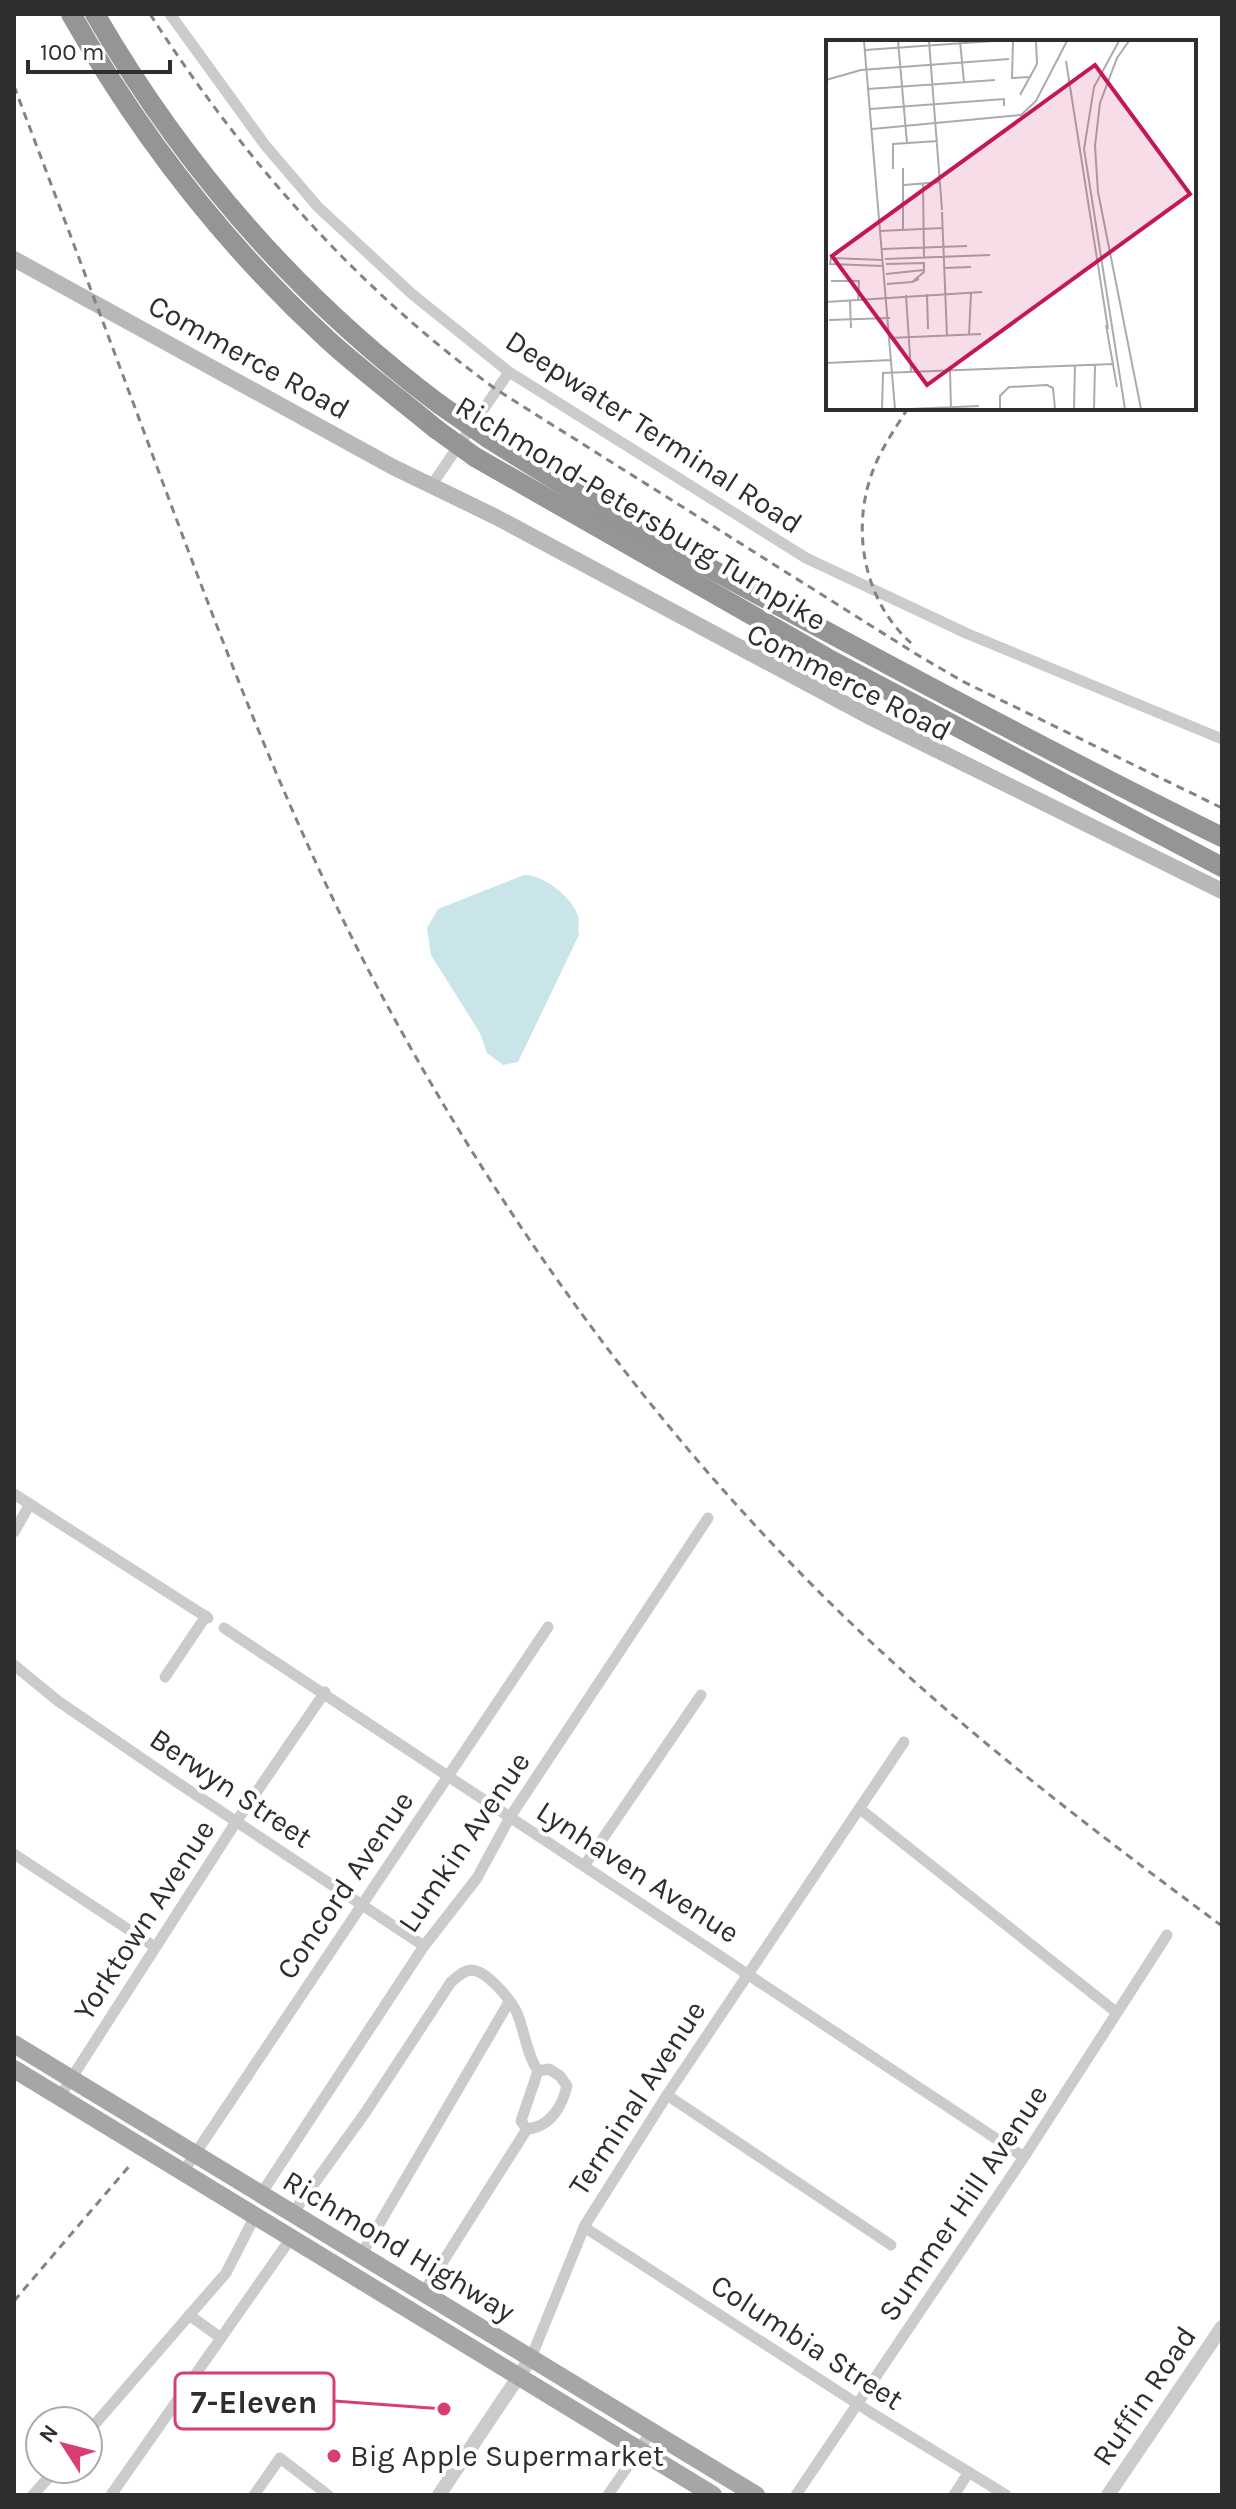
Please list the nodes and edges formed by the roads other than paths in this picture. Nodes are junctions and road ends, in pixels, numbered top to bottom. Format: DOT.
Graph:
graph roads {
  1 [pos="71,14"];
  2 [pos="95,14"];
  3 [pos="170,14"];
  4 [pos="14,259"];
  5 [pos="509,372"];
  6 [pos="431,486"];
  7 [pos="460,501"];
  8 [pos="1222,739"];
  9 [pos="1222,837"];
  10 [pos="1222,867"];
  11 [pos="1222,891"];
  12 [pos="1222,899"];
  13 [pos="14,1494"];
  14 [pos="30,1504"];
  15 [pos="708,1518"];
  16 [pos="14,1532"];
  17 [pos="548,1627"];
  18 [pos="224,1628"];
  19 [pos="14,1665"];
  20 [pos="165,1677"];
  21 [pos="325,1692"];
  22 [pos="701,1695"];
  23 [pos="904,1742"];
  24 [pos="448,1777"];
  25 [pos="860,1809"];
  26 [pos="510,1817"];
  27 [pos="236,1822"];
  28 [pos="14,1854"];
  29 [pos="584,1866"];
  30 [pos="360,1904"];
  31 [pos="1167,1935"];
  32 [pos="424,1946"];
  33 [pos="155,1947"];
  34 [pos="749,1975"];
  35 [pos="509,2002"];
  36 [pos="1116,2012"];
  37 [pos="14,2044"];
  38 [pos="14,2069"];
  39 [pos="538,2071"];
  40 [pos="70,2078"];
  41 [pos="667,2095"];
  42 [pos="60,2096"];
  43 [pos="527,2129"];
  44 [pos="195,2154"];
  45 [pos="1024,2157"];
  46 [pos="183,2172"];
  47 [pos="261,2194"];
  48 [pos="293,2213"];
  49 [pos="255,2216"];
  50 [pos="584,2227"];
  51 [pos="291,2238"];
  52 [pos="891,2245"];
  53 [pos="361,2255"];
  54 [pos="423,2293"];
  55 [pos="189,2315"];
  56 [pos="1222,2327"];
  57 [pos="221,2338"];
  58 [pos="531,2358"];
  59 [pos="520,2377"];
  60 [pos="857,2404"];
  61 [pos="104,2413"];
  62 [pos="651,2432"];
  63 [pos="639,2450"];
  64 [pos="969,2472"];
  65 [pos="111,2495"];
  66 [pos="254,2495"];
  67 [pos="328,2495"];
  68 [pos="439,2495"];
  69 [pos="608,2495"];
  70 [pos="713,2495"];
  71 [pos="756,2495"];
  72 [pos="796,2495"];
  73 [pos="954,2495"];
  74 [pos="1006,2495"];
  75 [pos="1108,2495"];
  1 -- 10 [label="highway, Richmond-Petersburg Turnpike, bridge"];
  2 -- 9 [label="highway, Richmond-Petersburg Turnpike, bridge"];
  3 -- 5 [label="street, Deepwater Terminal Road"];
  4 -- 6 [label="main road, Commerce Road"];
  5 -- 6 [label="street"];
  5 -- 8 [label="street, Deepwater Terminal Road"];
  6 -- 7 [label="main road, Commerce Road"];
  7 -- 11 [label="main road, Commerce Road"];
  7 -- 12 [label="main road, Commerce Road"];
  13 -- 14 [label="street"];
  14 -- 16 [label="street"];
  14 -- 20 [label="street"];
  15 -- 26 [label="street, Lumkin Avenue"];
  17 -- 24 [label="street, Concord Avenue"];
  18 -- 21 [label="street, Lynhaven Avenue"];
  19 -- 27 [label="street, Berwyn Street"];
  21 -- 24 [label="street, Lynhaven Avenue"];
  21 -- 27 [label="street, Yorktown Avenue"];
  22 -- 29 [label="street"];
  23 -- 25 [label="street, Terminal Avenue"];
  24 -- 26 [label="street, Lynhaven Avenue"];
  24 -- 30 [label="street, Concord Avenue"];
  25 -- 34 [label="street, Terminal Avenue"];
  25 -- 36 [label="street"];
  26 -- 29 [label="street, Lynhaven Avenue"];
  26 -- 32 [label="street, Lumkin Avenue"];
  27 -- 30 [label="street, Berwyn Street"];
  27 -- 33 [label="street, Yorktown Avenue"];
  28 -- 33 [label="street"];
  29 -- 34 [label="street, Lynhaven Avenue"];
  30 -- 32 [label="street, Berwyn Street"];
  30 -- 44 [label="street, Concord Avenue"];
  31 -- 36 [label="street, Summer Hill Avenue"];
  32 -- 47 [label="street, Lumkin Avenue"];
  33 -- 40 [label="street, Yorktown Avenue"];
  34 -- 41 [label="street, Terminal Avenue"];
  34 -- 45 [label="street, Lynhaven Avenue"];
  35 -- 39 [label="street"];
  35 -- 48 [label="street"];
  35 -- 53 [label="street"];
  36 -- 45 [label="street, Summer Hill Avenue"];
  37 -- 40 [label="main road, Richmond Highway"];
  38 -- 42 [label="main road, Richmond Highway"];
  39 -- 43 [label="street"];
  39 -- 43 [label="street"];
  40 -- 42 [label="street, Yorktown Avenue"];
  40 -- 44 [label="main road, Richmond Highway"];
  41 -- 50 [label="street, Terminal Avenue"];
  41 -- 52 [label="street"];
  42 -- 46 [label="main road, Richmond Highway"];
  43 -- 54 [label="street"];
  44 -- 46 [label="street, Concord Avenue"];
  44 -- 47 [label="main road, Richmond Highway"];
  45 -- 60 [label="street, Summer Hill Avenue"];
  46 -- 49 [label="main road, Richmond Highway"];
  47 -- 48 [label="main road, Richmond Highway"];
  48 -- 53 [label="main road, Richmond Highway"];
  49 -- 51 [label="main road, Richmond Highway"];
  49 -- 55 [label="street"];
  50 -- 58 [label="street, Terminal Avenue"];
  50 -- 60 [label="street, Columbia Street"];
  51 -- 57 [label="street"];
  51 -- 59 [label="main road, Richmond Highway"];
  53 -- 54 [label="main road, Richmond Highway"];
  54 -- 58 [label="main road, Richmond Highway"];
  55 -- 57 [label="street"];
  55 -- 61 [label="street"];
  56 -- 75 [label="street, Ruffin Road"];
  57 -- 65 [label="street"];
  58 -- 59 [label="street, Terminal Avenue"];
  58 -- 62 [label="main road, Richmond Highway"];
  59 -- 63 [label="main road, Richmond Highway"];
  59 -- 68 [label="street, Terminal Avenue"];
  60 -- 64 [label="street, Columbia Street"];
  60 -- 72 [label="street, Summer Hill Avenue"];
  62 -- 63 [label="street"];
  62 -- 71 [label="main road, Richmond Highway"];
  63 -- 69 [label="street"];
  63 -- 70 [label="main road, Richmond Highway"];
  64 -- 73 [label="street"];
  64 -- 74 [label="street, Columbia Street"];
  66 -- 67 [label="street"];
}
